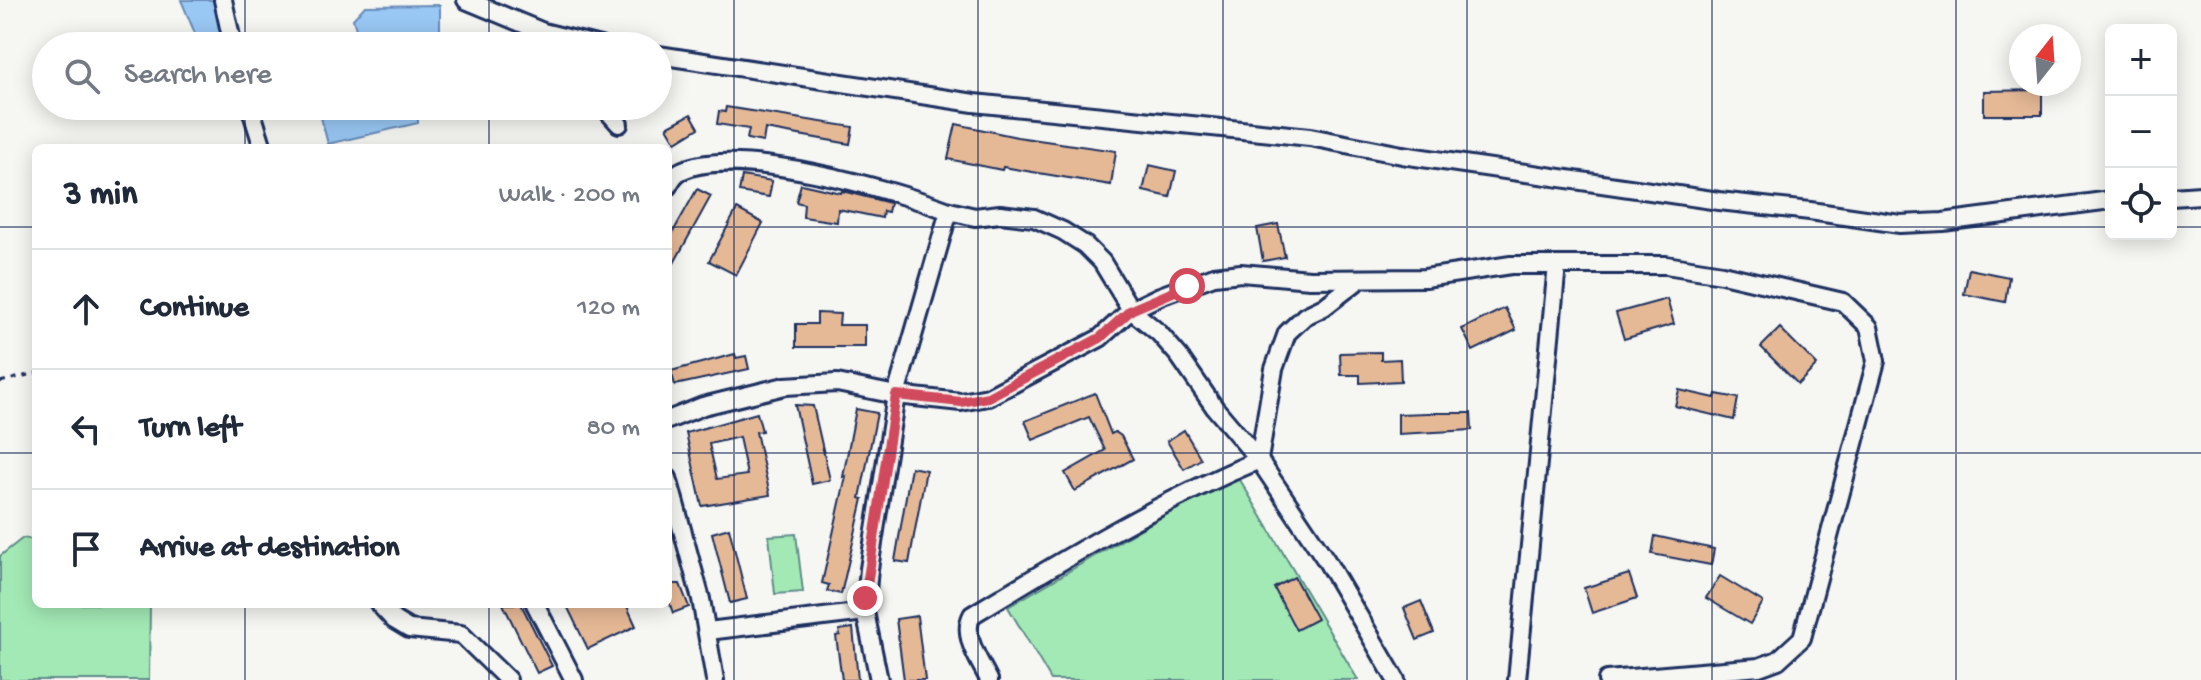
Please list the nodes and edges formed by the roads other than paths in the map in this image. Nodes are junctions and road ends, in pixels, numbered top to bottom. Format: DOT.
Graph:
graph roads {
  1 [pos="223,0"];
  2 [pos="466,0"];
  3 [pos="230,32"];
  4 [pos="533,32"];
  5 [pos="672,57"];
  6 [pos="254,120"];
  7 [pos="615,120"];
  8 [pos="619,124"];
  9 [pos="262,144"];
  10 [pos="672,180"];
  11 [pos="2201,195"];
  12 [pos="2177,197"];
  13 [pos="2105,201"];
  14 [pos="949,211"];
  15 [pos="1557,265"];
  16 [pos="1360,279"];
  17 [pos="1131,310"];
  18 [pos="896,395"];
  19 [pos="672,418"];
  20 [pos="1259,460"];
  21 [pos="672,500"];
  22 [pos="383,608"];
  23 [pos="537,608"];
  24 [pos="865,612"];
  25 [pos="708,631"];
  26 [pos="508,680"];
  27 [pos="574,680"];
  28 [pos="715,680"];
  29 [pos="879,680"];
  30 [pos="989,680"];
  31 [pos="1396,680"];
  32 [pos="1517,680"];
  33 [pos="1607,680"];
  1 -- 3 [label="street"];
  2 -- 4 [label="street"];
  5 -- 13 [label="street"];
  6 -- 9 [label="street"];
  7 -- 8 [label="street"];
  10 -- 14 [label="street"];
  11 -- 12 [label="street"];
  14 -- 17 [label="street"];
  14 -- 18 [label="street"];
  15 -- 16 [label="street"];
  15 -- 32 [label="street"];
  15 -- 33 [label="street"];
  16 -- 17 [label="street"];
  16 -- 20 [label="street"];
  17 -- 18 [label="street"];
  17 -- 20 [label="street"];
  18 -- 19 [label="street"];
  18 -- 24 [label="street"];
  20 -- 30 [label="street"];
  20 -- 31 [label="street"];
  21 -- 25 [label="street"];
  22 -- 26 [label="street"];
  23 -- 27 [label="street"];
  24 -- 25 [label="street"];
  24 -- 29 [label="street"];
  25 -- 28 [label="street"];
}
